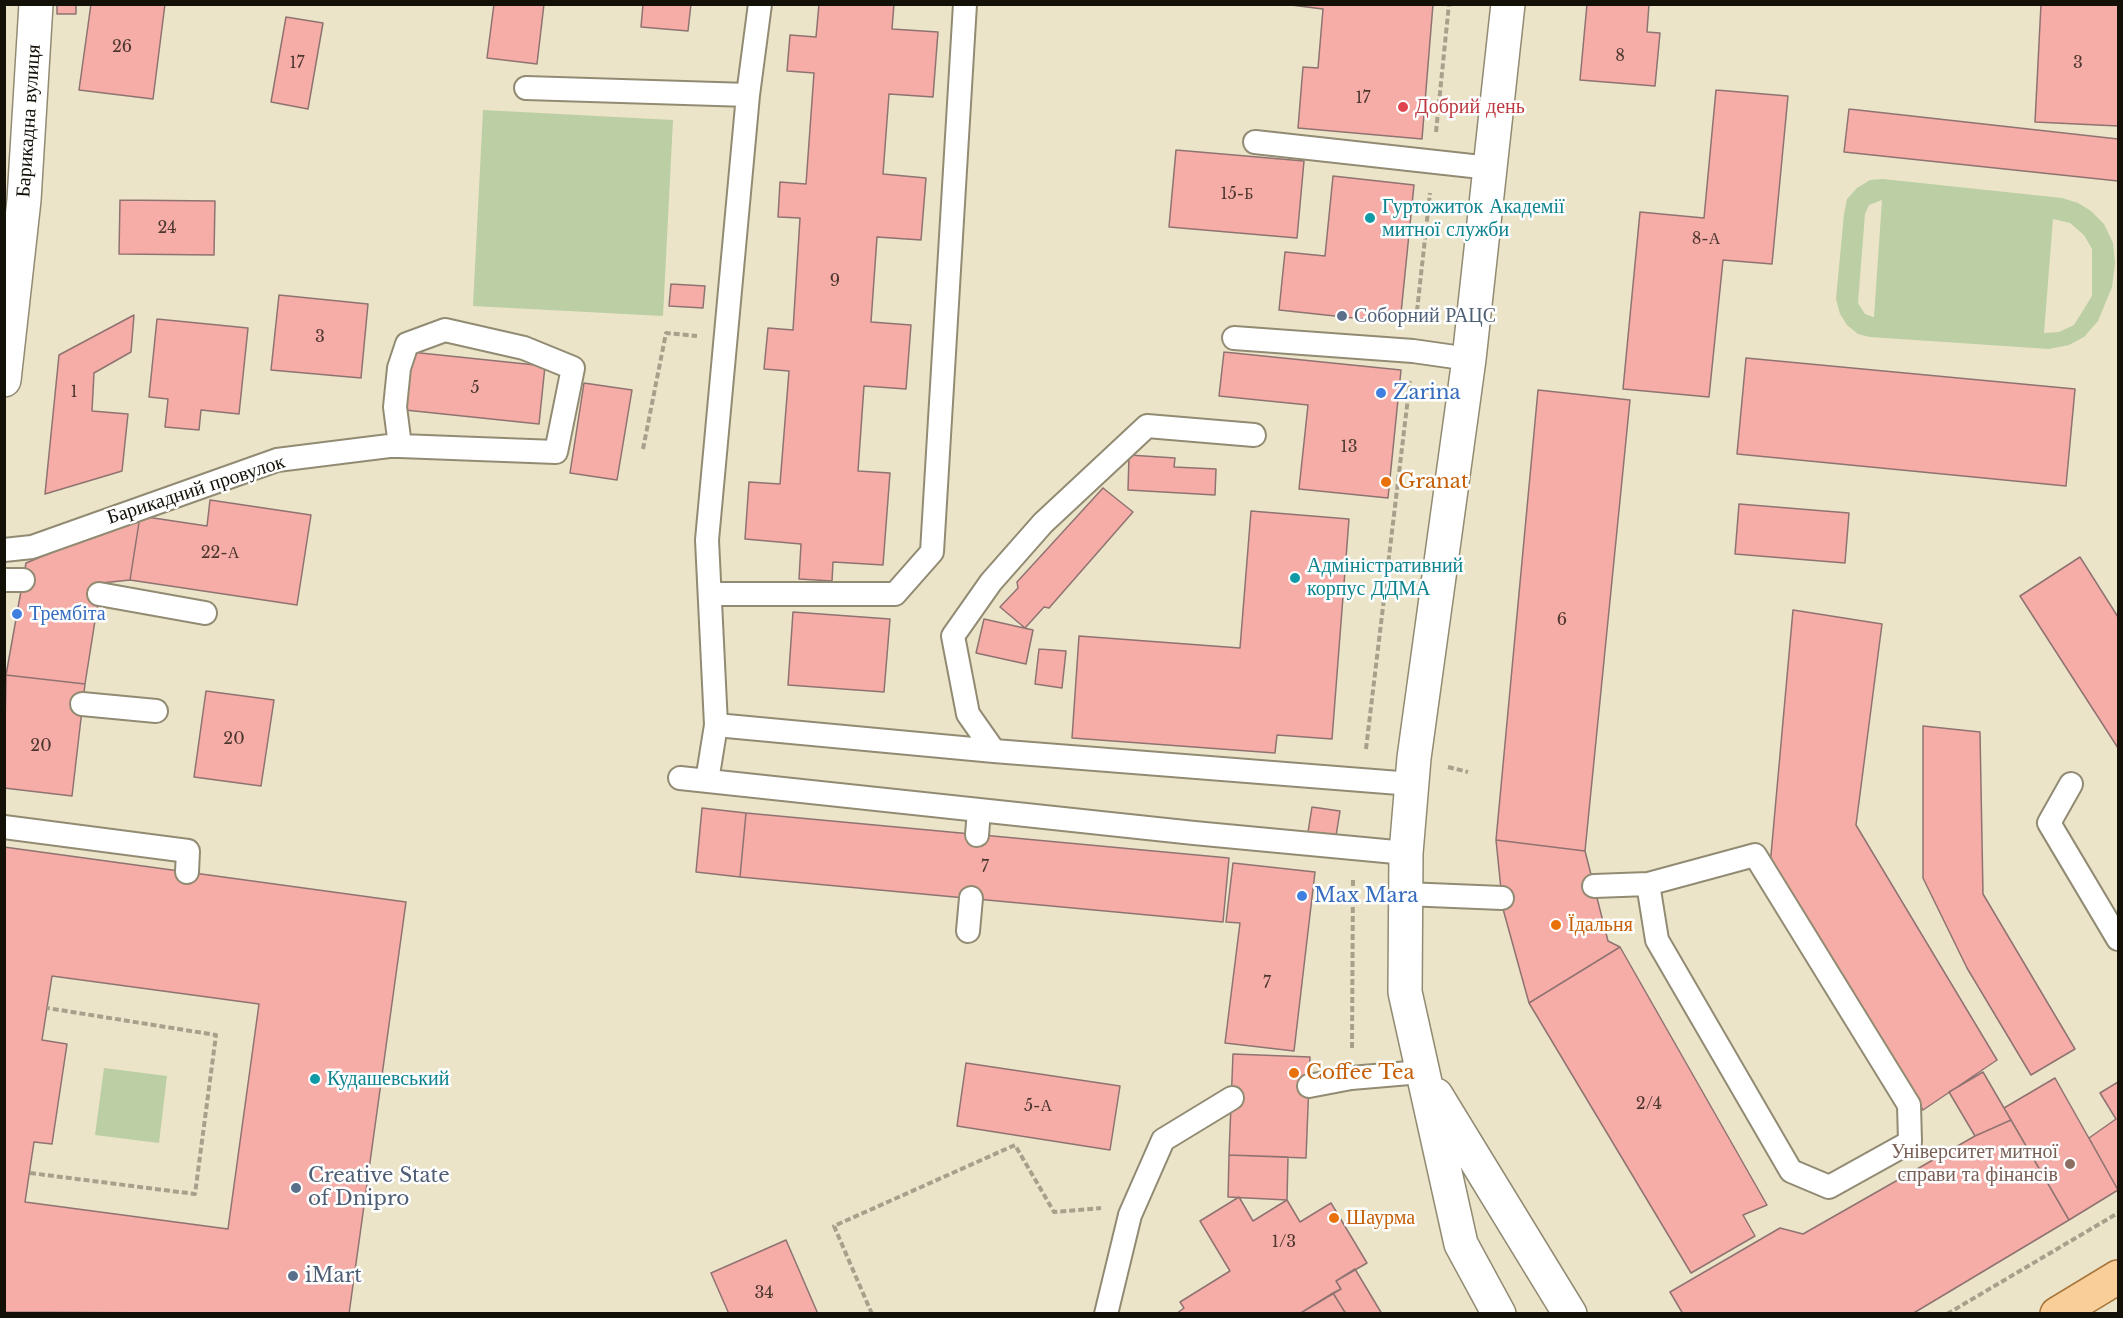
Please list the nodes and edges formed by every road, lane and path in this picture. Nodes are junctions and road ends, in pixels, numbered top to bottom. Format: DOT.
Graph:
graph roads {
  1 [pos="36,4"];
  2 [pos="760,4"];
  3 [pos="965,4"];
  4 [pos="1449,4"];
  5 [pos="1508,4"];
  6 [pos="525,88"];
  7 [pos="748,95"];
  8 [pos="1255,142"];
  9 [pos="1433,162"];
  10 [pos="1490,168"];
  11 [pos="666,333"];
  12 [pos="1234,338"];
  13 [pos="1413,351"];
  14 [pos="1469,359"];
  15 [pos="4,381"];
  16 [pos="1254,435"];
  17 [pos="400,446"];
  18 [pos="643,449"];
  19 [pos="4,550"];
  20 [pos="99,594"];
  21 [pos="711,594"];
  22 [pos="205,613"];
  23 [pos="82,704"];
  24 [pos="156,711"];
  25 [pos="716,725"];
  26 [pos="994,751"];
  27 [pos="680,778"];
  28 [pos="1361,779"];
  29 [pos="708,781"];
  30 [pos="1412,784"];
  31 [pos="2071,784"];
  32 [pos="979,810"];
  33 [pos="4,827"];
  34 [pos="977,835"];
  35 [pos="1353,849"];
  36 [pos="1406,853"];
  37 [pos="187,872"];
  38 [pos="1648,884"];
  39 [pos="1594,886"];
  40 [pos="1406,894"];
  41 [pos="971,898"];
  42 [pos="1502,898"];
  43 [pos="968,930"];
  44 [pos="2118,939"];
  45 [pos="47,1008"];
  46 [pos="1421,1072"];
  47 [pos="1351,1078"];
  48 [pos="1308,1086"];
  49 [pos="1232,1098"];
  50 [pos="30,1173"];
  51 [pos="1134,1205"];
  52 [pos="2118,1213"];
  53 [pos="2118,1277"];
  54 [pos="872,1314"];
  55 [pos="1107,1314"];
  56 [pos="1499,1314"];
  57 [pos="1570,1314"];
  58 [pos="1947,1314"];
  59 [pos="2057,1314"];
  1 -- 15 [label="street, Барикадна вулиця"];
  2 -- 7 [label="lane"];
  3 -- 21 [label="lane"];
  4 -- 9 [label="path"];
  5 -- 10 [label="street"];
  6 -- 7 [label="lane"];
  7 -- 21 [label="lane"];
  8 -- 9 [label="lane"];
  9 -- 10 [label="lane"];
  9 -- 13 [label="path"];
  10 -- 14 [label="street"];
  11 -- 18 [label="path"];
  12 -- 13 [label="lane"];
  13 -- 14 [label="lane"];
  13 -- 28 [label="path"];
  14 -- 30 [label="street"];
  16 -- 26 [label="lane"];
  17 -- 17 [label="lane, Барикадний провулок"];
  17 -- 19 [label="lane, Барикадний провулок"];
  20 -- 22 [label="lane"];
  21 -- 25 [label="lane"];
  23 -- 24 [label="lane"];
  25 -- 26 [label="lane"];
  25 -- 29 [label="lane"];
  26 -- 28 [label="lane"];
  27 -- 29 [label="lane"];
  28 -- 30 [label="lane"];
  29 -- 32 [label="lane"];
  30 -- 36 [label="street"];
  31 -- 44 [label="lane"];
  32 -- 34 [label="lane"];
  32 -- 35 [label="lane"];
  33 -- 37 [label="lane"];
  35 -- 36 [label="lane"];
  35 -- 47 [label="path"];
  36 -- 40 [label="street"];
  38 -- 38 [label="lane"];
  38 -- 39 [label="lane"];
  40 -- 42 [label="lane"];
  40 -- 46 [label="street"];
  41 -- 43 [label="lane"];
  45 -- 50 [label="path"];
  46 -- 47 [label="lane"];
  46 -- 56 [label="street"];
  46 -- 57 [label="street"];
  47 -- 48 [label="lane"];
  49 -- 51 [label="lane"];
  51 -- 54 [label="path"];
  51 -- 55 [label="lane"];
  52 -- 58 [label="path"];
  53 -- 59 [label="main road"];
}
